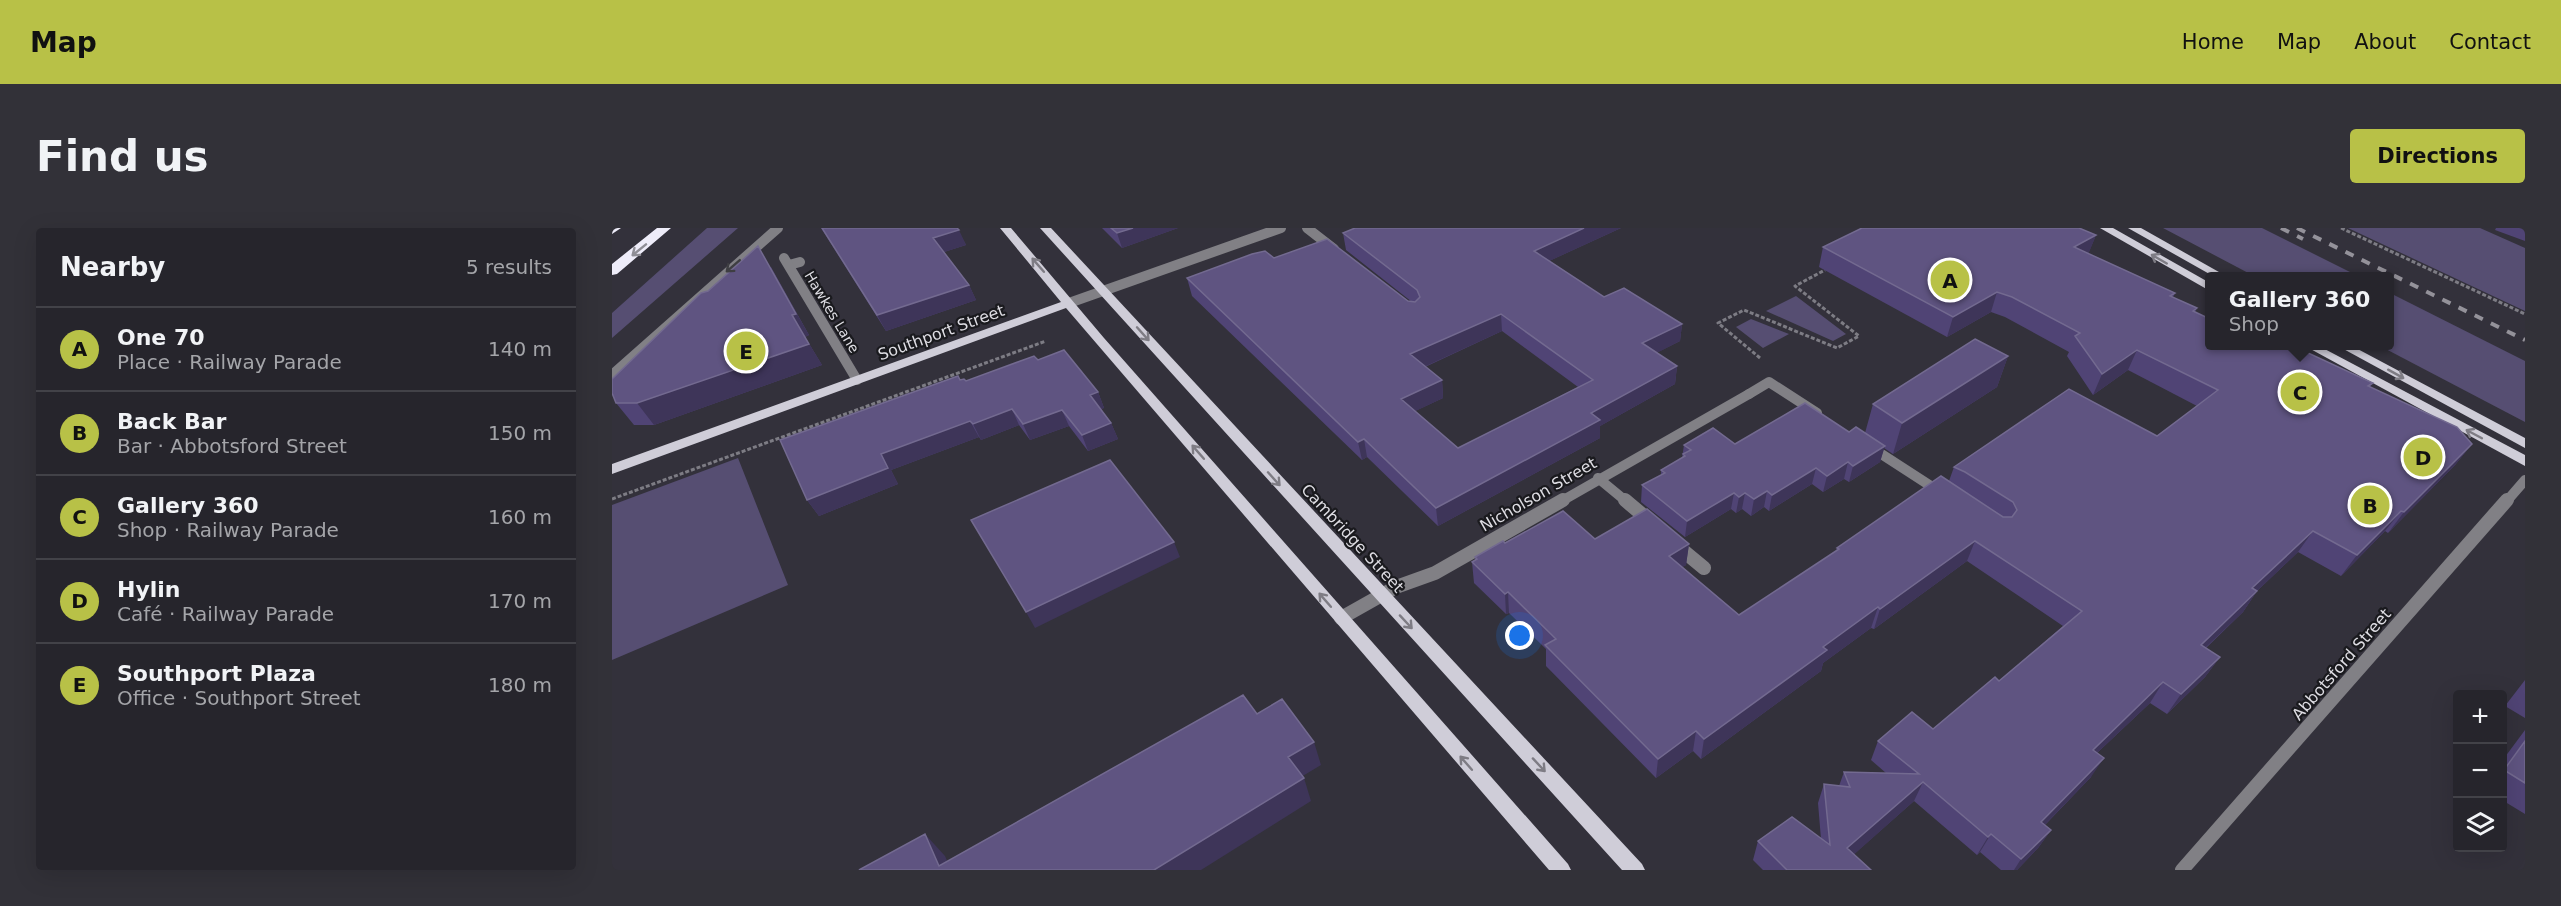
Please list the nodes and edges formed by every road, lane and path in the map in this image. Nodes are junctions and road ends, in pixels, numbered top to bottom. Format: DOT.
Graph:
graph roads {
  1 [pos="665,228"];
  2 [pos="778,228"];
  3 [pos="1005,228"];
  4 [pos="1045,228"];
  5 [pos="1281,228"];
  6 [pos="1307,228"];
  7 [pos="2105,228"];
  8 [pos="2133,228"];
  9 [pos="2341,228"];
  10 [pos="1340,254"];
  11 [pos="800,262"];
  12 [pos="1825,270"];
  13 [pos="612,271"];
  14 [pos="2213,272"];
  15 [pos="2205,285"];
  16 [pos="1104,291"];
  17 [pos="1069,303"];
  18 [pos="2525,314"];
  19 [pos="1046,341"];
  20 [pos="2320,350"];
  21 [pos="2353,350"];
  22 [pos="612,375"];
  23 [pos="857,380"];
  24 [pos="1769,382"];
  25 [pos="1824,418"];
  26 [pos="1863,442"];
  27 [pos="2525,444"];
  28 [pos="2525,461"];
  29 [pos="612,469"];
  30 [pos="1598,478"];
  31 [pos="2525,480"];
  32 [pos="1950,498"];
  33 [pos="612,499"];
  34 [pos="1704,568"];
  35 [pos="1380,595"];
  36 [pos="1341,618"];
  37 [pos="1561,870"];
  38 [pos="1635,870"];
  39 [pos="2182,870"];
  1 -- 13 [label="highway, one-way"];
  2 -- 22 [label="street, one-way"];
  17 -- 3 [label="main road, one-way"];
  4 -- 16 [label="main road, Cambridge Street"];
  5 -- 16 [label="street, Southport Street"];
  6 -- 10 [label="street"];
  15 -- 7 [label="main road, one-way"];
  8 -- 14 [label="main road"];
  9 -- 18 [label="path"];
  11 -- 23 [label="street, Hawkes Lane"];
  12 -- 24 [label="path"];
  16 -- 17 [label="street, Southport Street"];
  16 -- 35 [label="main road, Cambridge Street, one-way"];
  17 -- 23 [label="main road, Southport Street"];
  36 -- 17 [label="main road, one-way"];
  19 -- 33 [label="path"];
  28 -- 20 [label="main road, one-way"];
  21 -- 27 [label="main road, one-way"];
  23 -- 29 [label="main road, Southport Street"];
  24 -- 25 [label="street"];
  24 -- 30 [label="street, Nicholson Street"];
  26 -- 32 [label="street"];
  30 -- 34 [label="street"];
  30 -- 35 [label="street, Nicholson Street"];
  31 -- 39 [label="street, Abbotsford Street"];
  35 -- 36 [label="street, Nicholson Street"];
  35 -- 38 [label="main road, Cambridge Street, one-way"];
  37 -- 36 [label="main road, one-way"];
}
